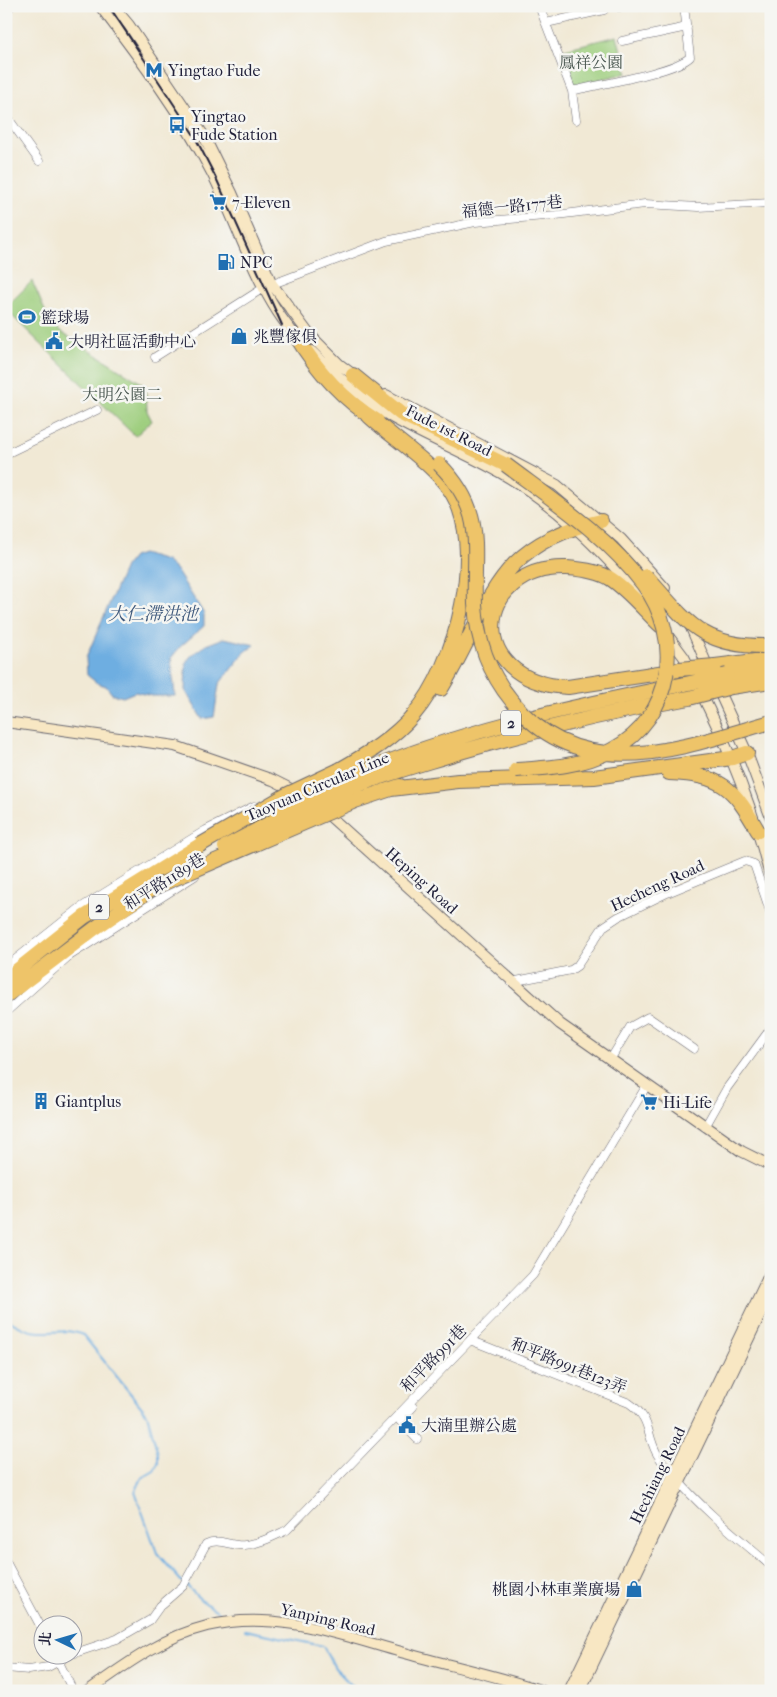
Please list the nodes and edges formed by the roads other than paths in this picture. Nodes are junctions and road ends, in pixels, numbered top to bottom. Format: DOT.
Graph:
graph roads {
  1 [pos="100,6"];
  2 [pos="114,6"];
  3 [pos="539,6"];
  4 [pos="684,6"];
  5 [pos="604,10"];
  6 [pos="546,23"];
  7 [pos="687,27"];
  8 [pos="622,41"];
  9 [pos="572,91"];
  10 [pos="6,115"];
  11 [pos="576,120"];
  12 [pos="39,161"];
  13 [pos="771,203"];
  14 [pos="268,285"];
  15 [pos="296,336"];
  16 [pos="155,357"];
  17 [pos="353,375"];
  18 [pos="97,410"];
  19 [pos="369,416"];
  20 [pos="6,454"];
  21 [pos="506,465"];
  22 [pos="579,502"];
  23 [pos="560,515"];
  24 [pos="602,521"];
  25 [pos="575,527"];
  26 [pos="660,626"];
  27 [pos="771,646"];
  28 [pos="771,659"];
  29 [pos="771,669"];
  30 [pos="729,681"];
  31 [pos="771,681"];
  32 [pos="6,722"];
  33 [pos="771,722"];
  34 [pos="747,753"];
  35 [pos="732,758"];
  36 [pos="628,773"];
  37 [pos="346,785"];
  38 [pos="292,788"];
  39 [pos="391,789"];
  40 [pos="325,812"];
  41 [pos="771,818"];
  42 [pos="758,832"];
  43 [pos="771,880"];
  44 [pos="771,914"];
  45 [pos="6,967"];
  46 [pos="6,979"];
  47 [pos="511,982"];
  48 [pos="6,996"];
  49 [pos="6,1012"];
  50 [pos="771,1028"];
  51 [pos="694,1049"];
  52 [pos="610,1060"];
  53 [pos="646,1085"];
  54 [pos="705,1127"];
  55 [pos="771,1166"];
  56 [pos="771,1271"];
  57 [pos="771,1292"];
  58 [pos="470,1340"];
  59 [pos="413,1408"];
  60 [pos="418,1439"];
  61 [pos="677,1478"];
  62 [pos="6,1562"];
  63 [pos="771,1566"];
  64 [pos="34,1614"];
  65 [pos="82,1650"];
  66 [pos="51,1664"];
  67 [pos="60,1664"];
  68 [pos="6,1668"];
  69 [pos="72,1691"];
  70 [pos="88,1691"];
  71 [pos="543,1691"];
  72 [pos="569,1691"];
  73 [pos="580,1691"];
  1 -- 14 [label="street, Fude 1st Road"];
  2 -- 14 [label="street, Fude 1st Road"];
  3 -- 6 [label="street"];
  4 -- 7 [label="street"];
  5 -- 6 [label="street"];
  6 -- 9 [label="street"];
  7 -- 8 [label="street"];
  7 -- 9 [label="street"];
  9 -- 11 [label="street"];
  10 -- 12 [label="street"];
  13 -- 14 [label="street, 福德一路177巷"];
  14 -- 15 [label="street, Fude 1st Road"];
  14 -- 16 [label="street, 福德一路177巷"];
  14 -- 17 [label="street, Fude 1st Road"];
  15 -- 19 [label="highway"];
  15 -- 23 [label="street, Fude 1st Road"];
  17 -- 21 [label="highway"];
  17 -- 22 [label="street, Fude 1st Road"];
  18 -- 20 [label="street"];
  19 -- 33 [label="highway, bridge"];
  19 -- 37 [label="highway"];
  21 -- 27 [label="highway, bridge"];
  21 -- 39 [label="highway, bridge"];
  22 -- 23 [label="street"];
  22 -- 24 [label="street, Fude 1st Road"];
  23 -- 25 [label="street, Fude 1st Road"];
  24 -- 25 [label="highway"];
  24 -- 34 [label="street, Fude 1st Road"];
  25 -- 26 [label="street, Fude 1st Road"];
  25 -- 37 [label="highway"];
  26 -- 28 [label="highway, bridge"];
  26 -- 35 [label="street, Fude 1st Road"];
  29 -- 30 [label="highway, Taoyuan Circular Line / 2"];
  30 -- 31 [label="highway, Taoyuan Circular Line / 2"];
  30 -- 37 [label="highway, Taoyuan Circular Line / 2, bridge"];
  30 -- 37 [label="highway, Taoyuan Circular Line / 2, bridge"];
  32 -- 38 [label="street, Heping Road"];
  34 -- 35 [label="highway"];
  34 -- 41 [label="street, Fude 1st Road"];
  35 -- 36 [label="highway"];
  35 -- 42 [label="street, Fude 1st Road"];
  36 -- 39 [label="highway"];
  36 -- 42 [label="highway"];
  37 -- 39 [label="highway"];
  37 -- 46 [label="highway, 2, bridge"];
  37 -- 48 [label="highway, 2, bridge"];
  38 -- 40 [label="street, Heping Road"];
  38 -- 45 [label="street, 和平路1189巷"];
  40 -- 47 [label="street, Heping Road"];
  40 -- 49 [label="street, 和平路1189巷"];
  42 -- 43 [label="street, Fude 1st Road"];
  44 -- 47 [label="street, Hecheng Road"];
  47 -- 52 [label="street, Heping Road"];
  50 -- 54 [label="street"];
  51 -- 52 [label="street"];
  52 -- 53 [label="street, Heping Road"];
  53 -- 54 [label="street, Heping Road"];
  53 -- 58 [label="street, 和平路991巷"];
  54 -- 55 [label="street, Heping Road"];
  56 -- 61 [label="street, Hechiang Road"];
  57 -- 61 [label="street, Hechiang Road"];
  58 -- 61 [label="street, 和平路991巷123弄"];
  58 -- 65 [label="street, 和平路991巷"];
  59 -- 60 [label="street"];
  61 -- 63 [label="street, 和平路991巷123弄"];
  61 -- 72 [label="street, Hechiang Road"];
  61 -- 73 [label="street, Hechiang Road"];
  62 -- 64 [label="street"];
  66 -- 68 [label="street, 和平路991巷"];
  67 -- 69 [label="street"];
  70 -- 71 [label="street, Yanping Road"];
}
